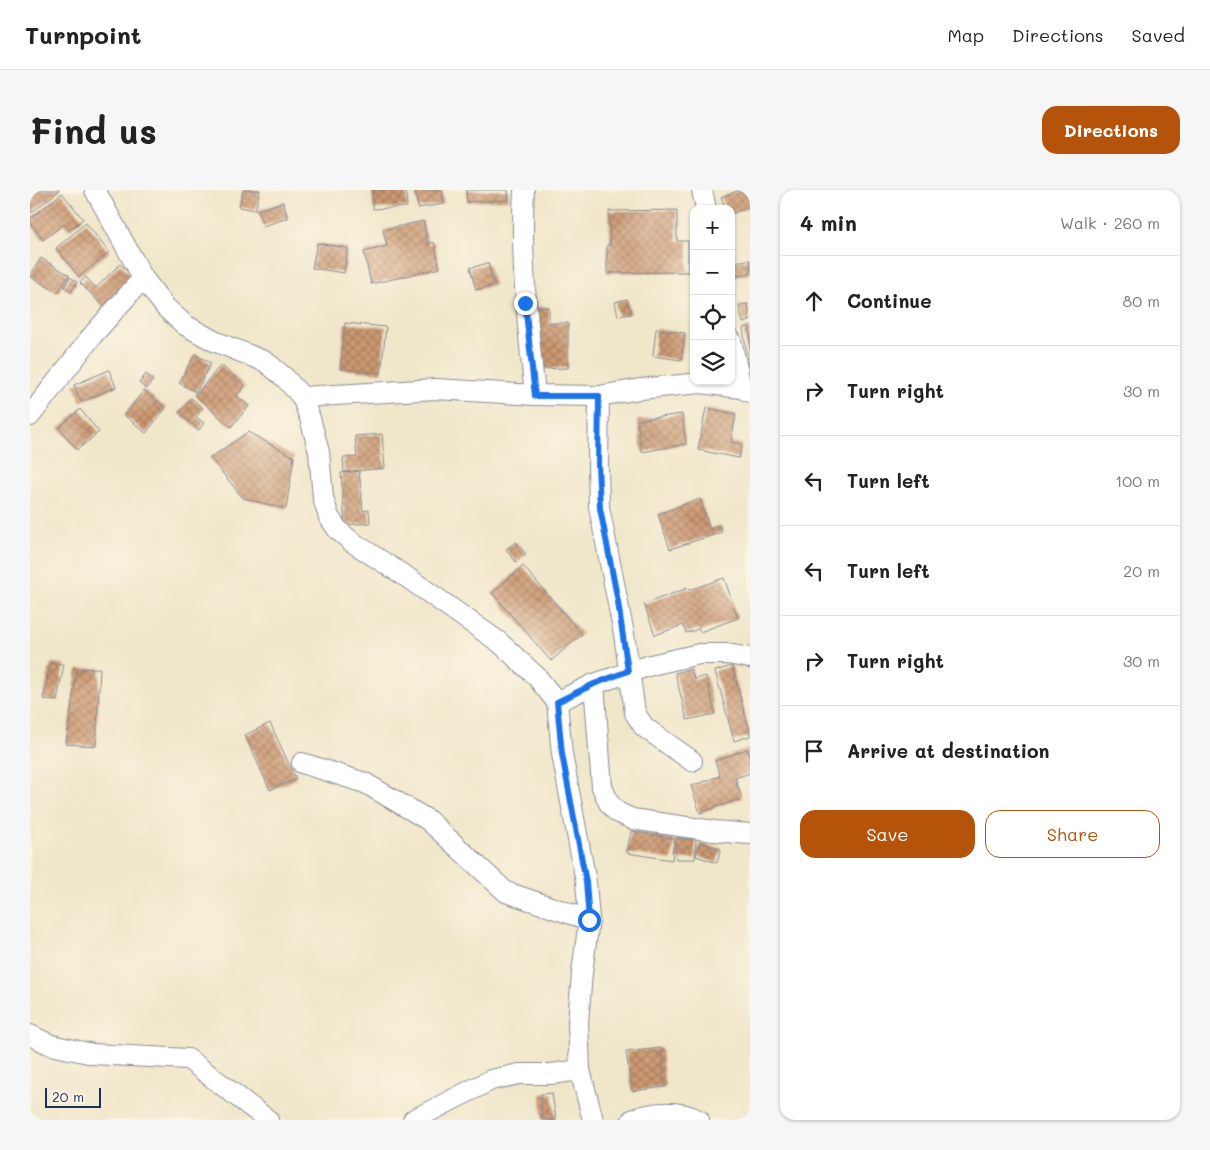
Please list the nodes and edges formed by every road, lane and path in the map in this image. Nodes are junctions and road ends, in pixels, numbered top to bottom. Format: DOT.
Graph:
graph roads {
  1 [pos="95,190"];
  2 [pos="524,190"];
  3 [pos="702,190"];
  4 [pos="705,205"];
  5 [pos="143,278"];
  6 [pos="735,354"];
  7 [pos="745,390"];
  8 [pos="302,396"];
  9 [pos="535,396"];
  10 [pos="599,396"];
  11 [pos="30,416"];
  12 [pos="750,658"];
  13 [pos="628,671"];
  14 [pos="594,684"];
  15 [pos="557,702"];
  16 [pos="692,761"];
  17 [pos="302,763"];
  18 [pos="750,834"];
  19 [pos="589,920"];
  20 [pos="30,1035"];
  21 [pos="580,1070"];
  22 [pos="268,1120"];
  23 [pos="413,1120"];
  24 [pos="593,1120"];
  25 [pos="632,1120"];
  26 [pos="699,1120"];
  1 -- 5 [label="street"];
  2 -- 9 [label="street"];
  3 -- 4 [label="street"];
  5 -- 8 [label="street"];
  5 -- 11 [label="street"];
  6 -- 7 [label="street"];
  7 -- 10 [label="street"];
  8 -- 9 [label="street"];
  8 -- 15 [label="street"];
  9 -- 10 [label="street"];
  10 -- 13 [label="street"];
  12 -- 13 [label="street"];
  13 -- 14 [label="street"];
  13 -- 16 [label="street"];
  14 -- 15 [label="street"];
  14 -- 18 [label="street"];
  15 -- 19 [label="street"];
  17 -- 19 [label="street"];
  19 -- 21 [label="street"];
  20 -- 22 [label="street"];
  21 -- 23 [label="street"];
  21 -- 24 [label="street"];
  25 -- 26 [label="street"];
}
